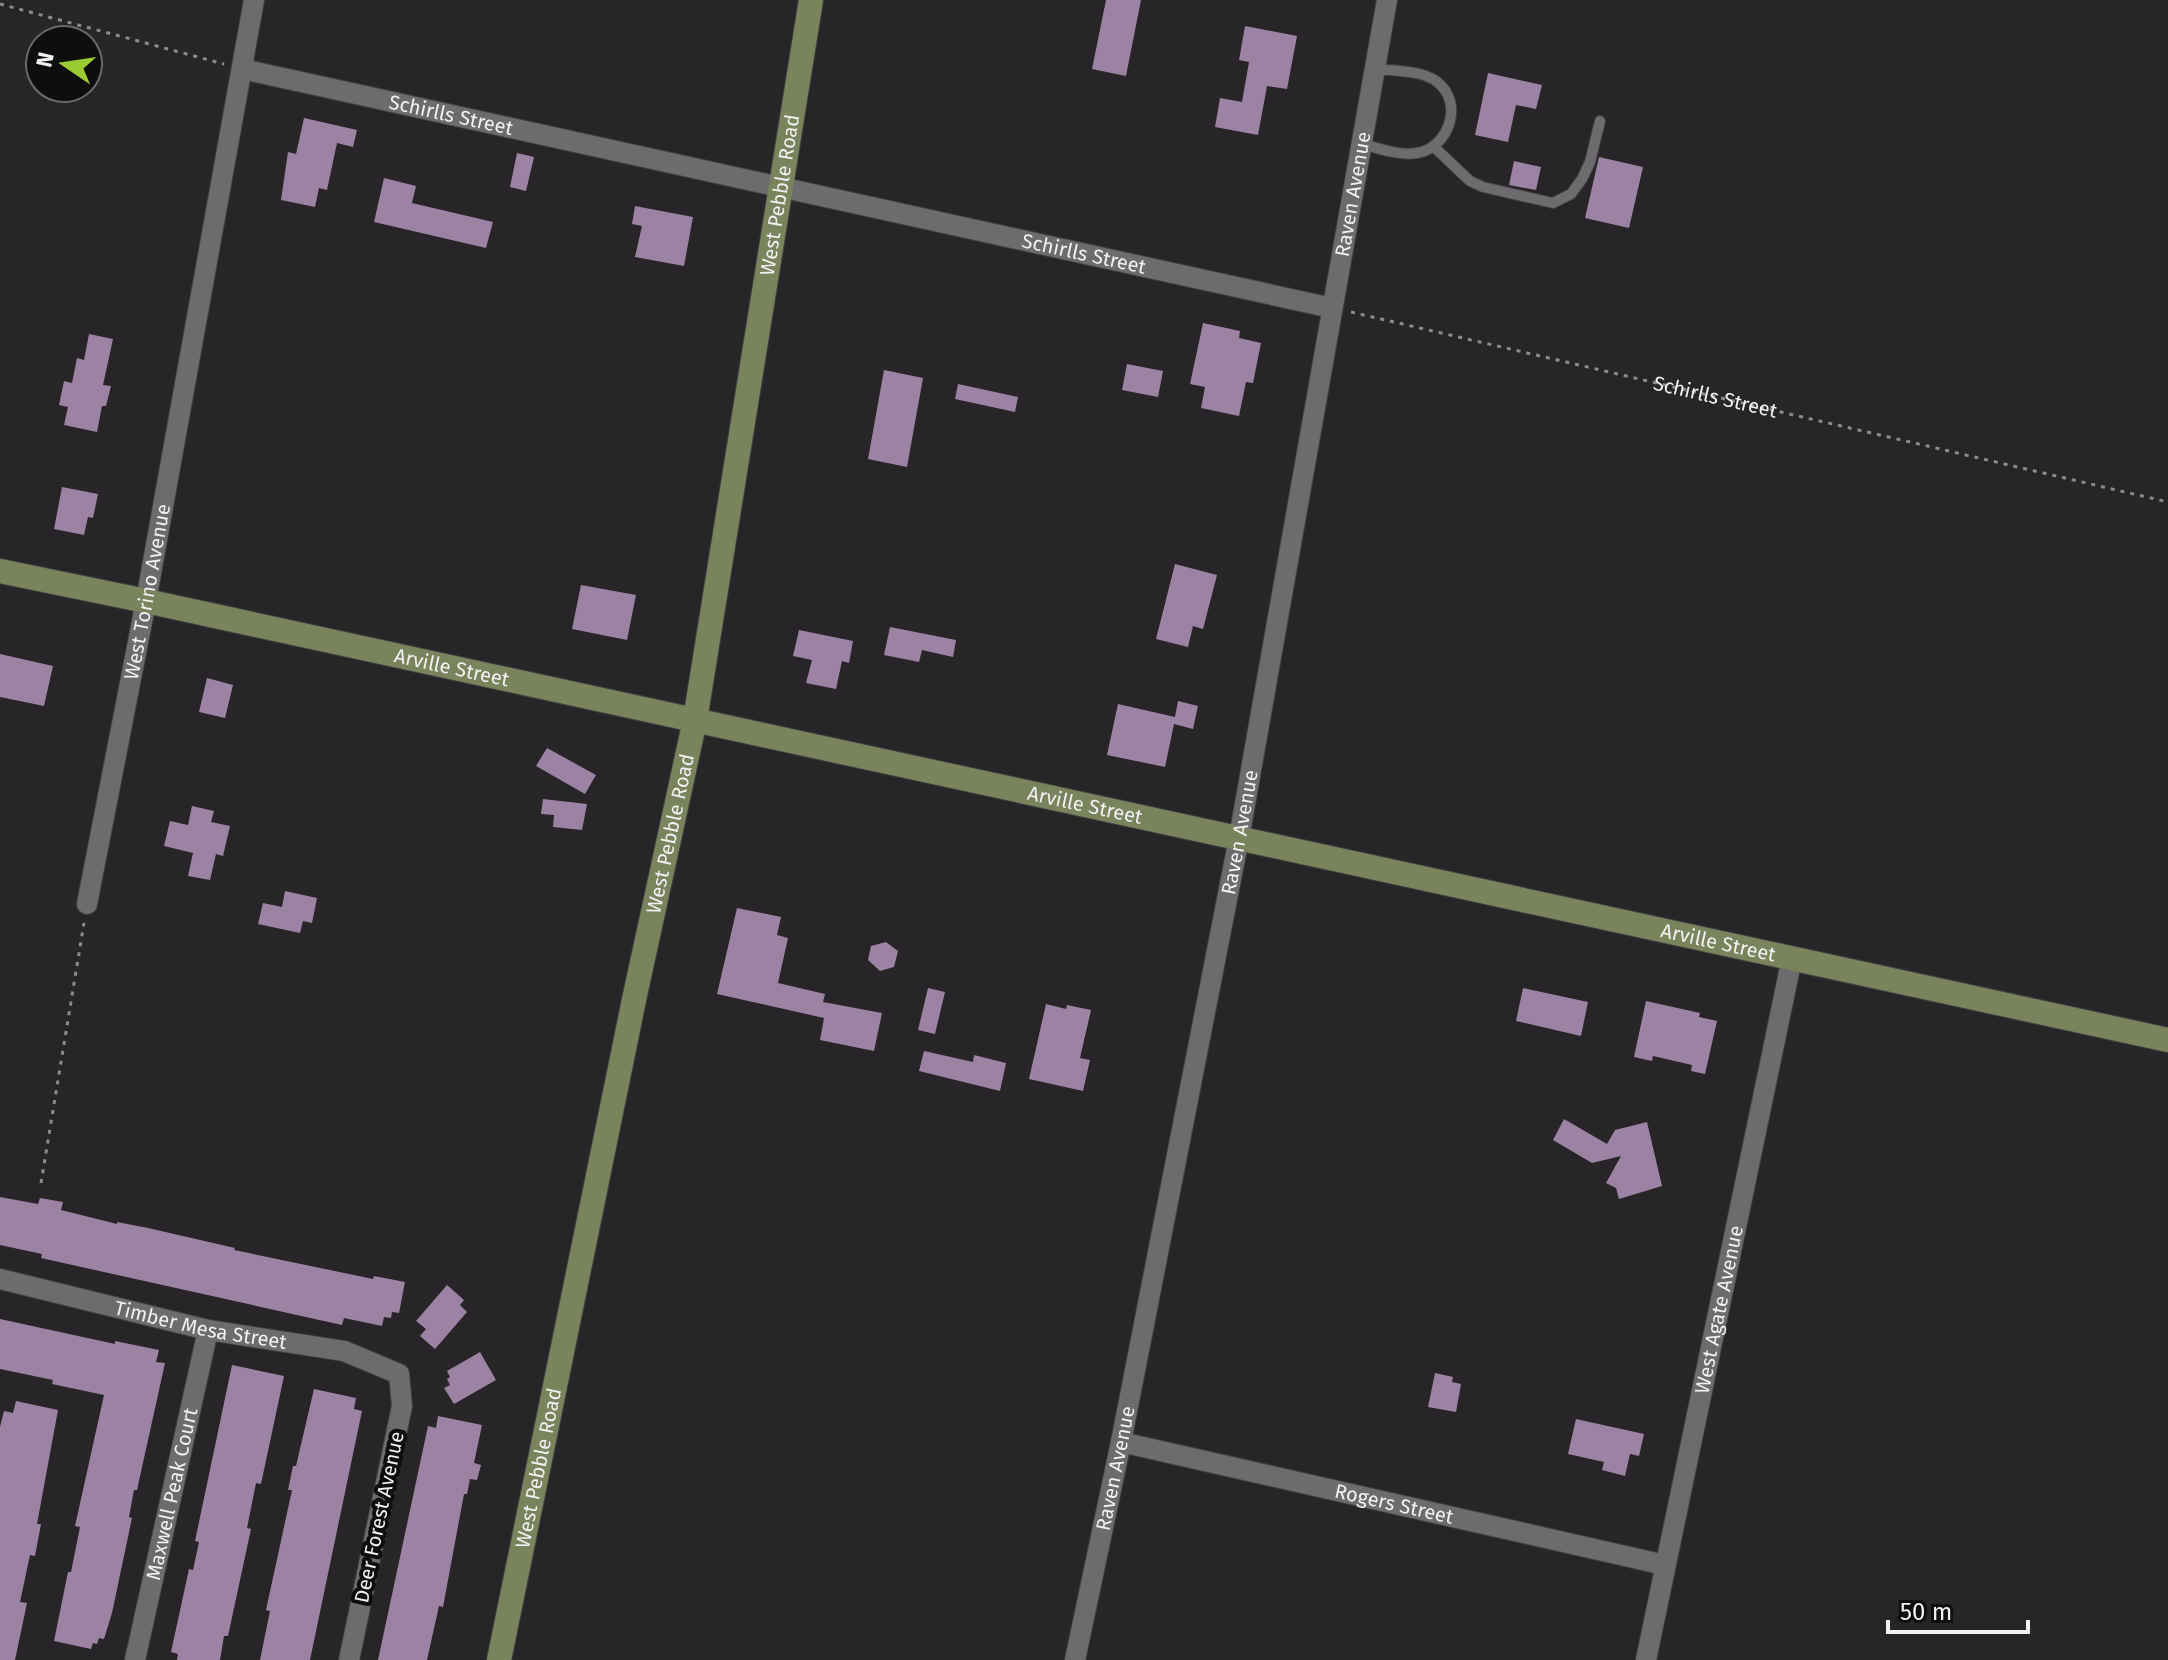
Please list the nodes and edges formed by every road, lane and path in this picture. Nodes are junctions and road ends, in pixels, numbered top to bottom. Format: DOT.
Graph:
graph roads {
  1 [pos="254,0"];
  2 [pos="811,0"];
  3 [pos="1387,0"];
  4 [pos="0,4"];
  5 [pos="242,69"];
  6 [pos="1374,69"];
  7 [pos="1600,121"];
  8 [pos="1361,144"];
  9 [pos="1434,147"];
  10 [pos="781,187"];
  11 [pos="1332,308"];
  12 [pos="2168,502"];
  13 [pos="0,571"];
  14 [pos="146,601"];
  15 [pos="695,720"];
  16 [pos="1239,838"];
  17 [pos="87,904"];
  18 [pos="1792,958"];
  19 [pos="2168,1040"];
  20 [pos="41,1183"];
  21 [pos="0,1279"];
  22 [pos="208,1330"];
  23 [pos="399,1374"];
  24 [pos="1121,1442"];
  25 [pos="1665,1565"];
  26 [pos="135,1660"];
  27 [pos="349,1660"];
  28 [pos="499,1660"];
  29 [pos="1075,1660"];
  30 [pos="1646,1660"];
  1 -- 5 [label="street, West Torino Avenue"];
  2 -- 10 [label="street, West Pebble Road"];
  3 -- 6 [label="street, Raven Avenue"];
  4 -- 5 [label="path"];
  5 -- 10 [label="street, Schirlls Street"];
  5 -- 14 [label="street, West Torino Avenue"];
  6 -- 8 [label="street, Raven Avenue"];
  6 -- 9 [label="lane"];
  7 -- 9 [label="lane"];
  8 -- 9 [label="lane"];
  8 -- 11 [label="street, Raven Avenue"];
  10 -- 11 [label="street, Schirlls Street"];
  10 -- 15 [label="street, West Pebble Road"];
  11 -- 12 [label="path, Schirlls Street"];
  11 -- 16 [label="street, Raven Avenue"];
  13 -- 14 [label="street, Arville Street"];
  14 -- 15 [label="street, Arville Street"];
  14 -- 17 [label="street, West Torino Avenue"];
  15 -- 16 [label="street, Arville Street"];
  15 -- 28 [label="street, West Pebble Road"];
  16 -- 18 [label="street, Arville Street"];
  16 -- 24 [label="street, Raven Avenue"];
  17 -- 20 [label="path"];
  18 -- 19 [label="street, Arville Street"];
  18 -- 25 [label="street, West Agate Avenue"];
  21 -- 22 [label="street, Timber Mesa Street"];
  22 -- 23 [label="street, Timber Mesa Street"];
  22 -- 26 [label="street, Maxwell Peak Court"];
  23 -- 27 [label="street, Deer Forest Avenue"];
  24 -- 25 [label="street, Rogers Street"];
  24 -- 29 [label="street, Raven Avenue"];
  25 -- 30 [label="street, West Agate Avenue"];
}
